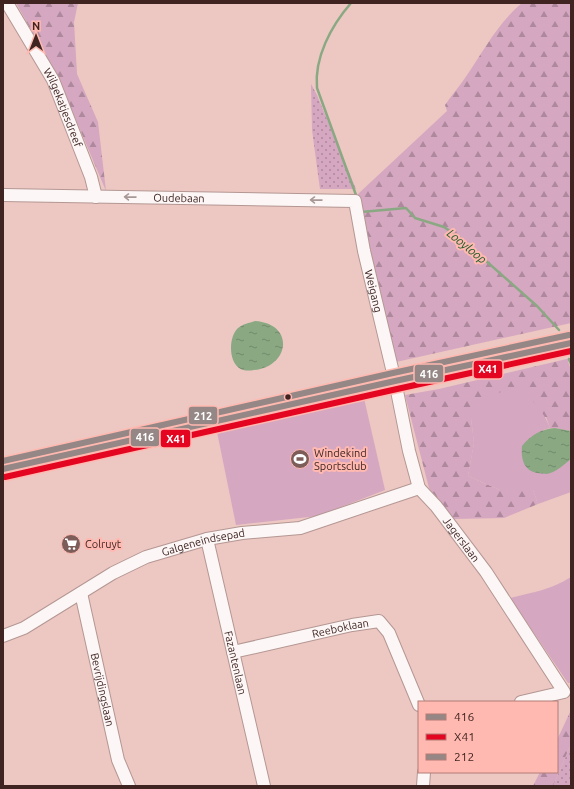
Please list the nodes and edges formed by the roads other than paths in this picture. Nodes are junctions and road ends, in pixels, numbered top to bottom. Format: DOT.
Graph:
graph roads {
  1 [pos="7,3"];
  2 [pos="3,195"];
  3 [pos="96,197"];
  4 [pos="355,201"];
  5 [pos="569,344"];
  6 [pos="395,381"];
  7 [pos="3,469"];
  8 [pos="419,488"];
  9 [pos="207,540"];
  10 [pos="81,592"];
  11 [pos="3,636"];
  12 [pos="233,652"];
  13 [pos="524,701"];
  14 [pos="418,703"];
  15 [pos="424,773"];
  16 [pos="129,786"];
  17 [pos="264,786"];
  18 [pos="423,786"];
  1 -- 3 [label="street, Wilgekatjesdreef"];
  2 -- 3 [label="street, Oudebaan"];
  4 -- 3 [label="street, Oudebaan, one-way"];
  4 -- 6 [label="street, Weigang"];
  5 -- 6 [label="main road"];
  6 -- 7 [label="main road"];
  6 -- 8 [label="street, Jagerslaan"];
  8 -- 9 [label="street, Galgeneindsepad"];
  8 -- 13 [label="street, Jagerslaan"];
  9 -- 10 [label="street, Galgeneindsepad"];
  9 -- 12 [label="street, Fazantenlaan"];
  10 -- 11 [label="street, Galgeneindsepad"];
  10 -- 16 [label="street, Bevrijdingslaan"];
  12 -- 14 [label="street, Reeboklaan"];
  12 -- 17 [label="street, Fazantenlaan"];
  15 -- 18 [label="street"];
}
